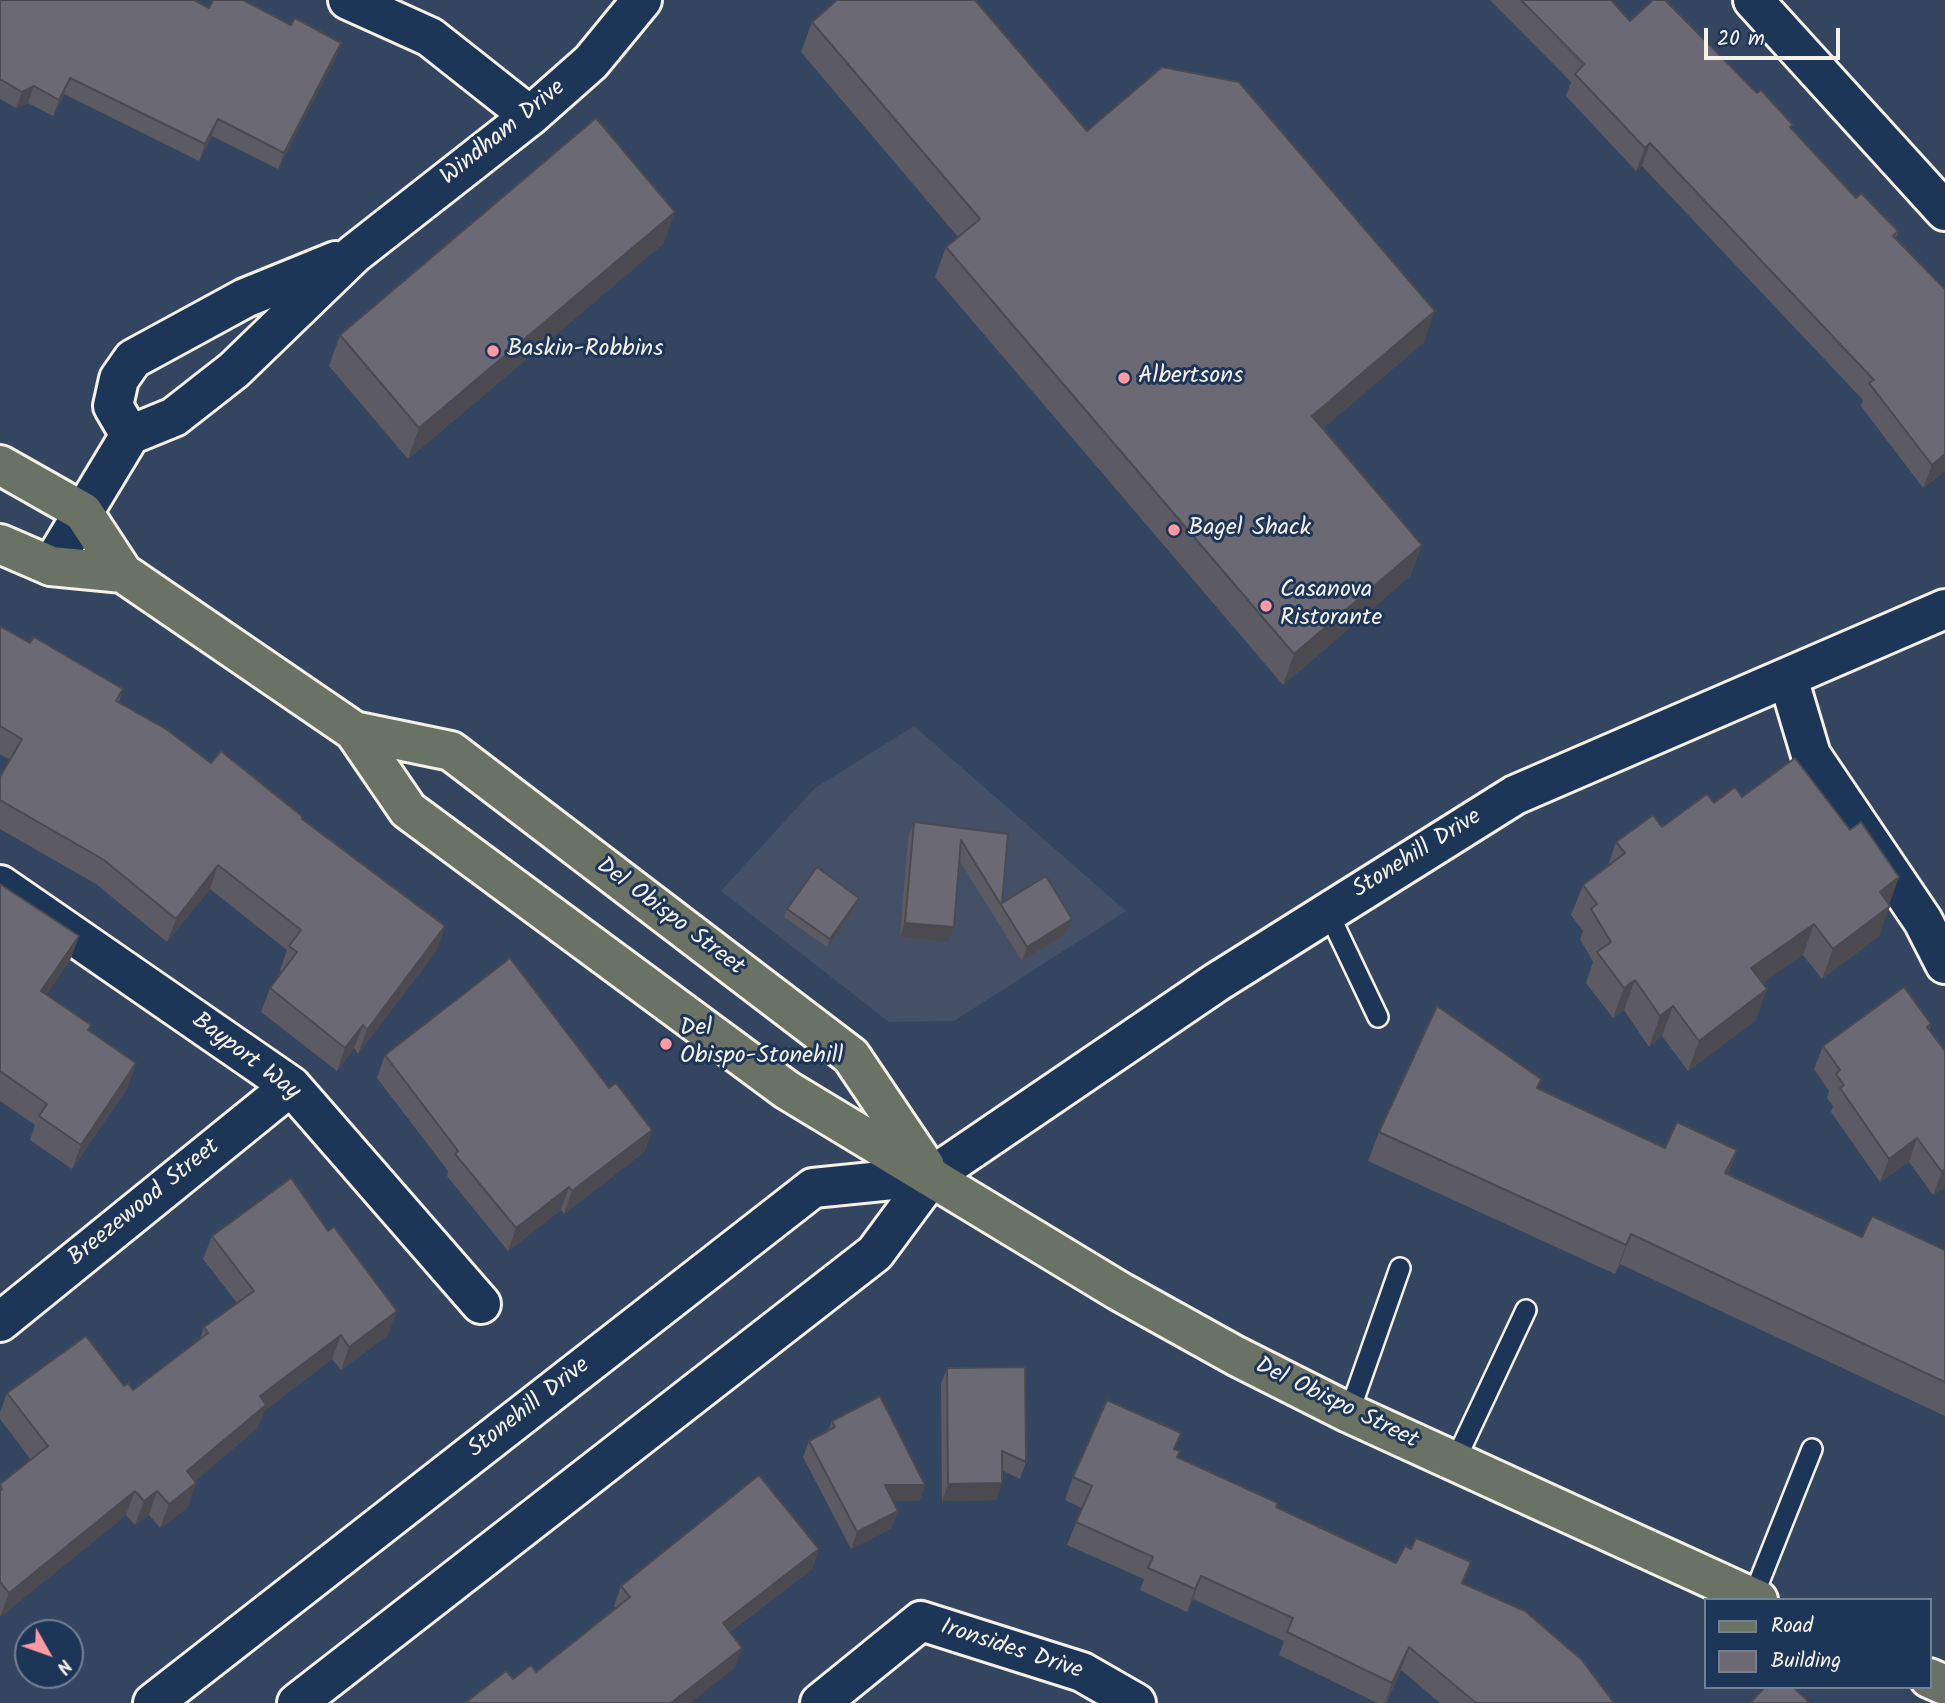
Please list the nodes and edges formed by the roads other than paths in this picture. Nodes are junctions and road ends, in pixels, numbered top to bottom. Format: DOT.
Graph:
graph roads {
  1 [pos="348,0"];
  2 [pos="642,0"];
  3 [pos="1754,0"];
  4 [pos="530,116"];
  5 [pos="1945,211"];
  6 [pos="354,254"];
  7 [pos="130,435"];
  8 [pos="0,465"];
  9 [pos="83,512"];
  10 [pos="0,544"];
  11 [pos="51,566"];
  12 [pos="123,573"];
  13 [pos="1945,609"];
  14 [pos="1788,678"];
  15 [pos="355,731"];
  16 [pos="0,885"];
  17 [pos="1328,912"];
  18 [pos="1945,964"];
  19 [pos="1378,1017"];
  20 [pos="291,1086"];
  21 [pos="932,1177"];
  22 [pos="1400,1268"];
  23 [pos="481,1304"];
  24 [pos="1526,1310"];
  25 [pos="0,1322"];
  26 [pos="1349,1413"];
  27 [pos="1811,1449"];
  28 [pos="1455,1461"];
  29 [pos="1754,1598"];
  30 [pos="1756,1598"];
  31 [pos="153,1703"];
  32 [pos="297,1703"];
  33 [pos="820,1703"];
  34 [pos="1136,1703"];
  1 -- 4 [label="street"];
  2 -- 4 [label="street, Windham Drive"];
  3 -- 5 [label="street"];
  4 -- 6 [label="street, Windham Drive"];
  6 -- 7 [label="street, Windham Drive"];
  6 -- 7 [label="street, Windham Drive"];
  7 -- 9 [label="street"];
  8 -- 9 [label="main road, Del Obispo Street"];
  9 -- 11 [label="street"];
  9 -- 12 [label="main road, Del Obispo Street"];
  10 -- 11 [label="main road, Del Obispo Street"];
  11 -- 12 [label="main road, Del Obispo Street"];
  12 -- 15 [label="main road, Del Obispo Street"];
  13 -- 14 [label="street, Stonehill Drive"];
  14 -- 17 [label="street, Stonehill Drive"];
  14 -- 18 [label="street"];
  15 -- 21 [label="main road, Del Obispo Street"];
  15 -- 21 [label="main road, Del Obispo Street"];
  16 -- 20 [label="street, Bayport Way"];
  17 -- 19 [label="lane"];
  17 -- 21 [label="street, Stonehill Drive"];
  20 -- 23 [label="street, Bayport Way"];
  20 -- 25 [label="street, Breezewood Street"];
  21 -- 26 [label="main road, Del Obispo Street"];
  21 -- 31 [label="street, Stonehill Drive"];
  21 -- 32 [label="street, Stonehill Drive"];
  22 -- 26 [label="lane"];
  24 -- 28 [label="lane"];
  26 -- 28 [label="main road, Del Obispo Street"];
  27 -- 30 [label="lane"];
  28 -- 29 [label="main road, Del Obispo Street"];
  33 -- 34 [label="street, Ironsides Drive"];
}
